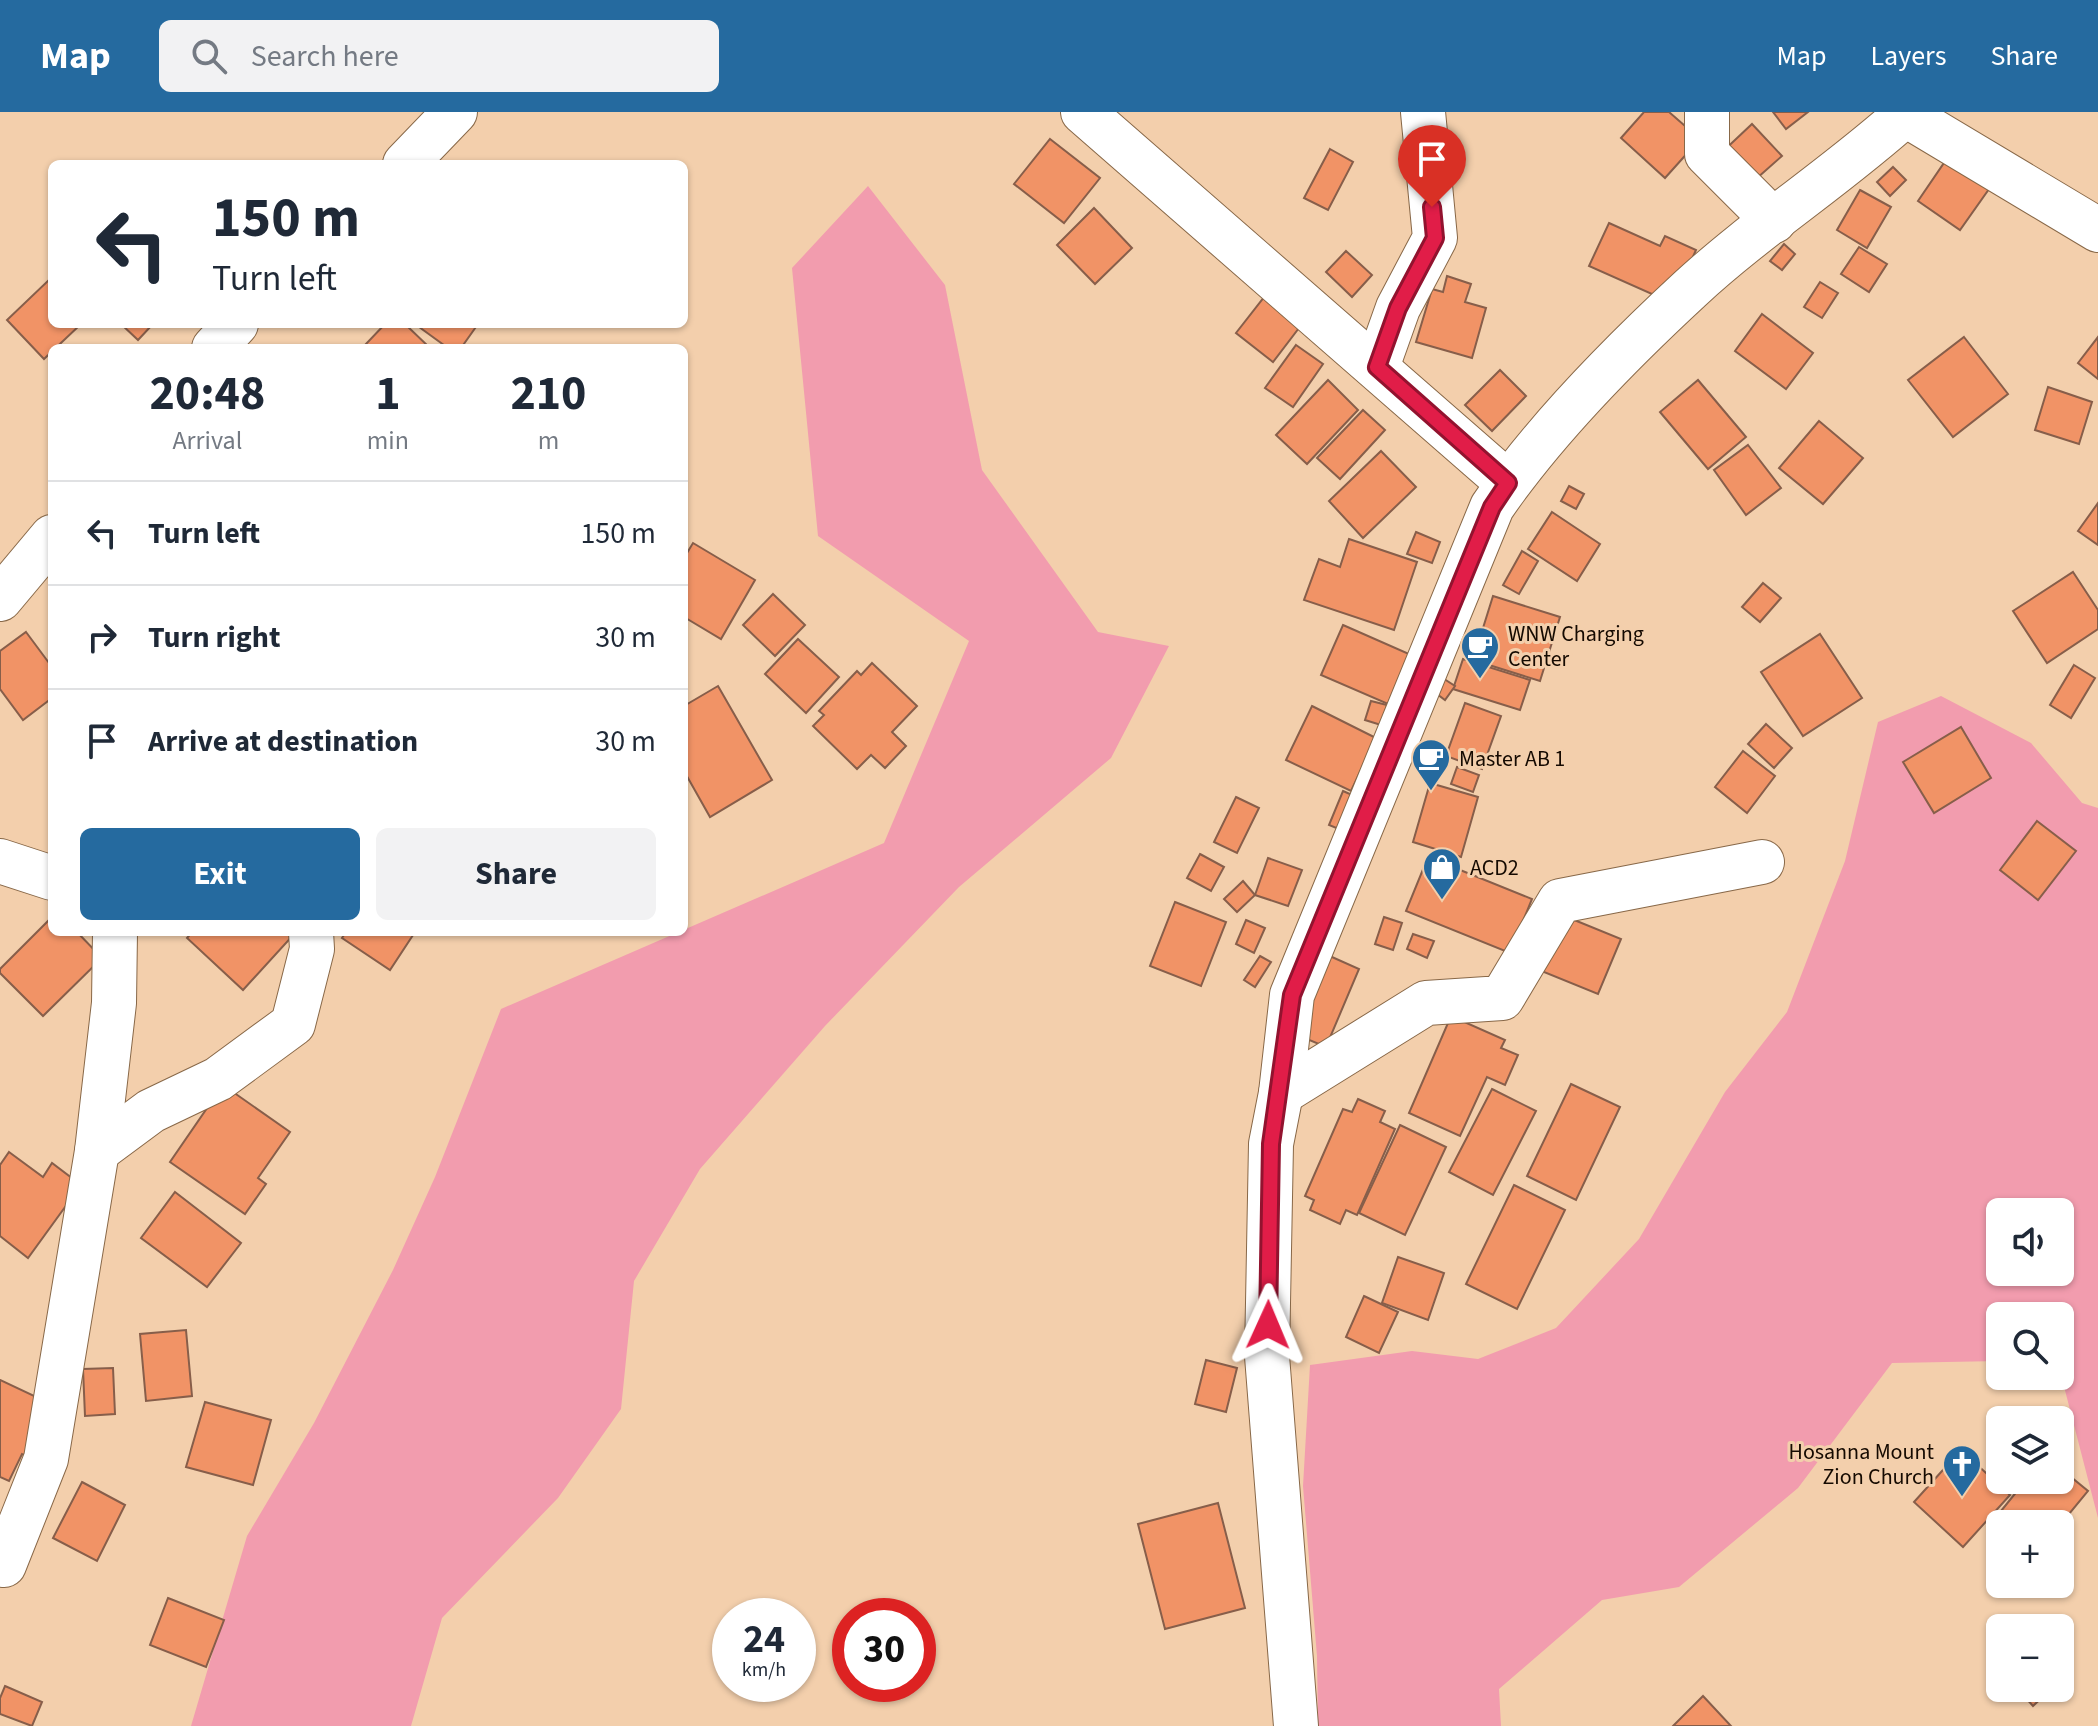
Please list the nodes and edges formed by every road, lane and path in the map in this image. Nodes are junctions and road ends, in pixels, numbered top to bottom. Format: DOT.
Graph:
graph roads {
  1 [pos="455,112"];
  2 [pos="1083,112"];
  3 [pos="1423,112"];
  4 [pos="1707,112"];
  5 [pos="1907,113"];
  6 [pos="409,160"];
  7 [pos="1774,221"];
  8 [pos="2098,230"];
  9 [pos="232,328"];
  10 [pos="218,344"];
  11 [pos="1377,367"];
  12 [pos="1508,483"];
  13 [pos="48,542"];
  14 [pos="0,599"];
  15 [pos="0,861"];
  16 [pos="1762,862"];
  17 [pos="48,877"];
  18 [pos="115,936"];
  19 [pos="311,936"];
  20 [pos="1281,1093"];
  21 [pos="97,1151"];
  22 [pos="4,1565"];
  23 [pos="1296,1726"];
  1 -- 6 [label="street"];
  2 -- 11 [label="street"];
  3 -- 11 [label="street"];
  4 -- 7 [label="street"];
  5 -- 7 [label="street"];
  5 -- 8 [label="street"];
  7 -- 12 [label="street"];
  9 -- 10 [label="street"];
  11 -- 12 [label="street"];
  12 -- 20 [label="street"];
  13 -- 14 [label="street"];
  15 -- 17 [label="street"];
  16 -- 20 [label="street"];
  18 -- 21 [label="street"];
  19 -- 21 [label="street"];
  20 -- 23 [label="street"];
  21 -- 22 [label="street"];
}
